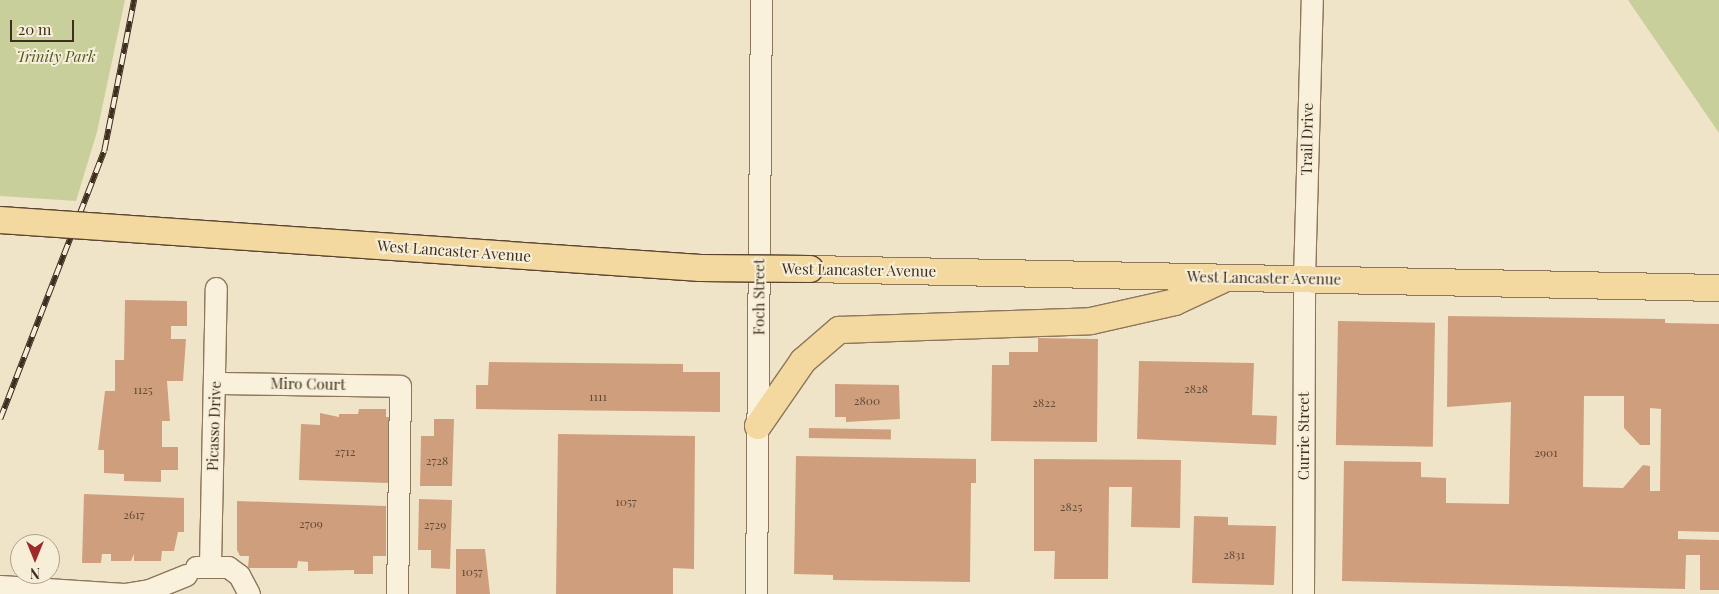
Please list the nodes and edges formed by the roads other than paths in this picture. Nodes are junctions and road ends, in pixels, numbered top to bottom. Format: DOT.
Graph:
graph roads {
  1 [pos="761,0"];
  2 [pos="1312,0"];
  3 [pos="0,220"];
  4 [pos="1227,277"];
  5 [pos="1304,279"];
  6 [pos="216,288"];
  7 [pos="1719,288"];
  8 [pos="216,383"];
  9 [pos="758,426"];
  10 [pos="210,564"];
  11 [pos="186,575"];
  12 [pos="0,586"];
  13 [pos="175,594"];
  14 [pos="249,594"];
  15 [pos="398,594"];
  16 [pos="756,594"];
  17 [pos="1304,594"];
  1 -- 9 [label="street, Foch Street"];
  2 -- 5 [label="street, Trail Drive"];
  3 -- 4 [label="main road, West Lancaster Avenue, bridge"];
  4 -- 5 [label="main road, West Lancaster Avenue"];
  4 -- 9 [label="main road"];
  5 -- 7 [label="main road, West Lancaster Avenue"];
  5 -- 17 [label="street, Currie Street"];
  6 -- 8 [label="street, Picasso Drive"];
  8 -- 10 [label="street, Picasso Drive"];
  8 -- 15 [label="street, Miro Court"];
  9 -- 16 [label="street, Foch Street"];
  10 -- 11 [label="street"];
  10 -- 14 [label="street"];
  11 -- 12 [label="street"];
  11 -- 13 [label="street"];
}
